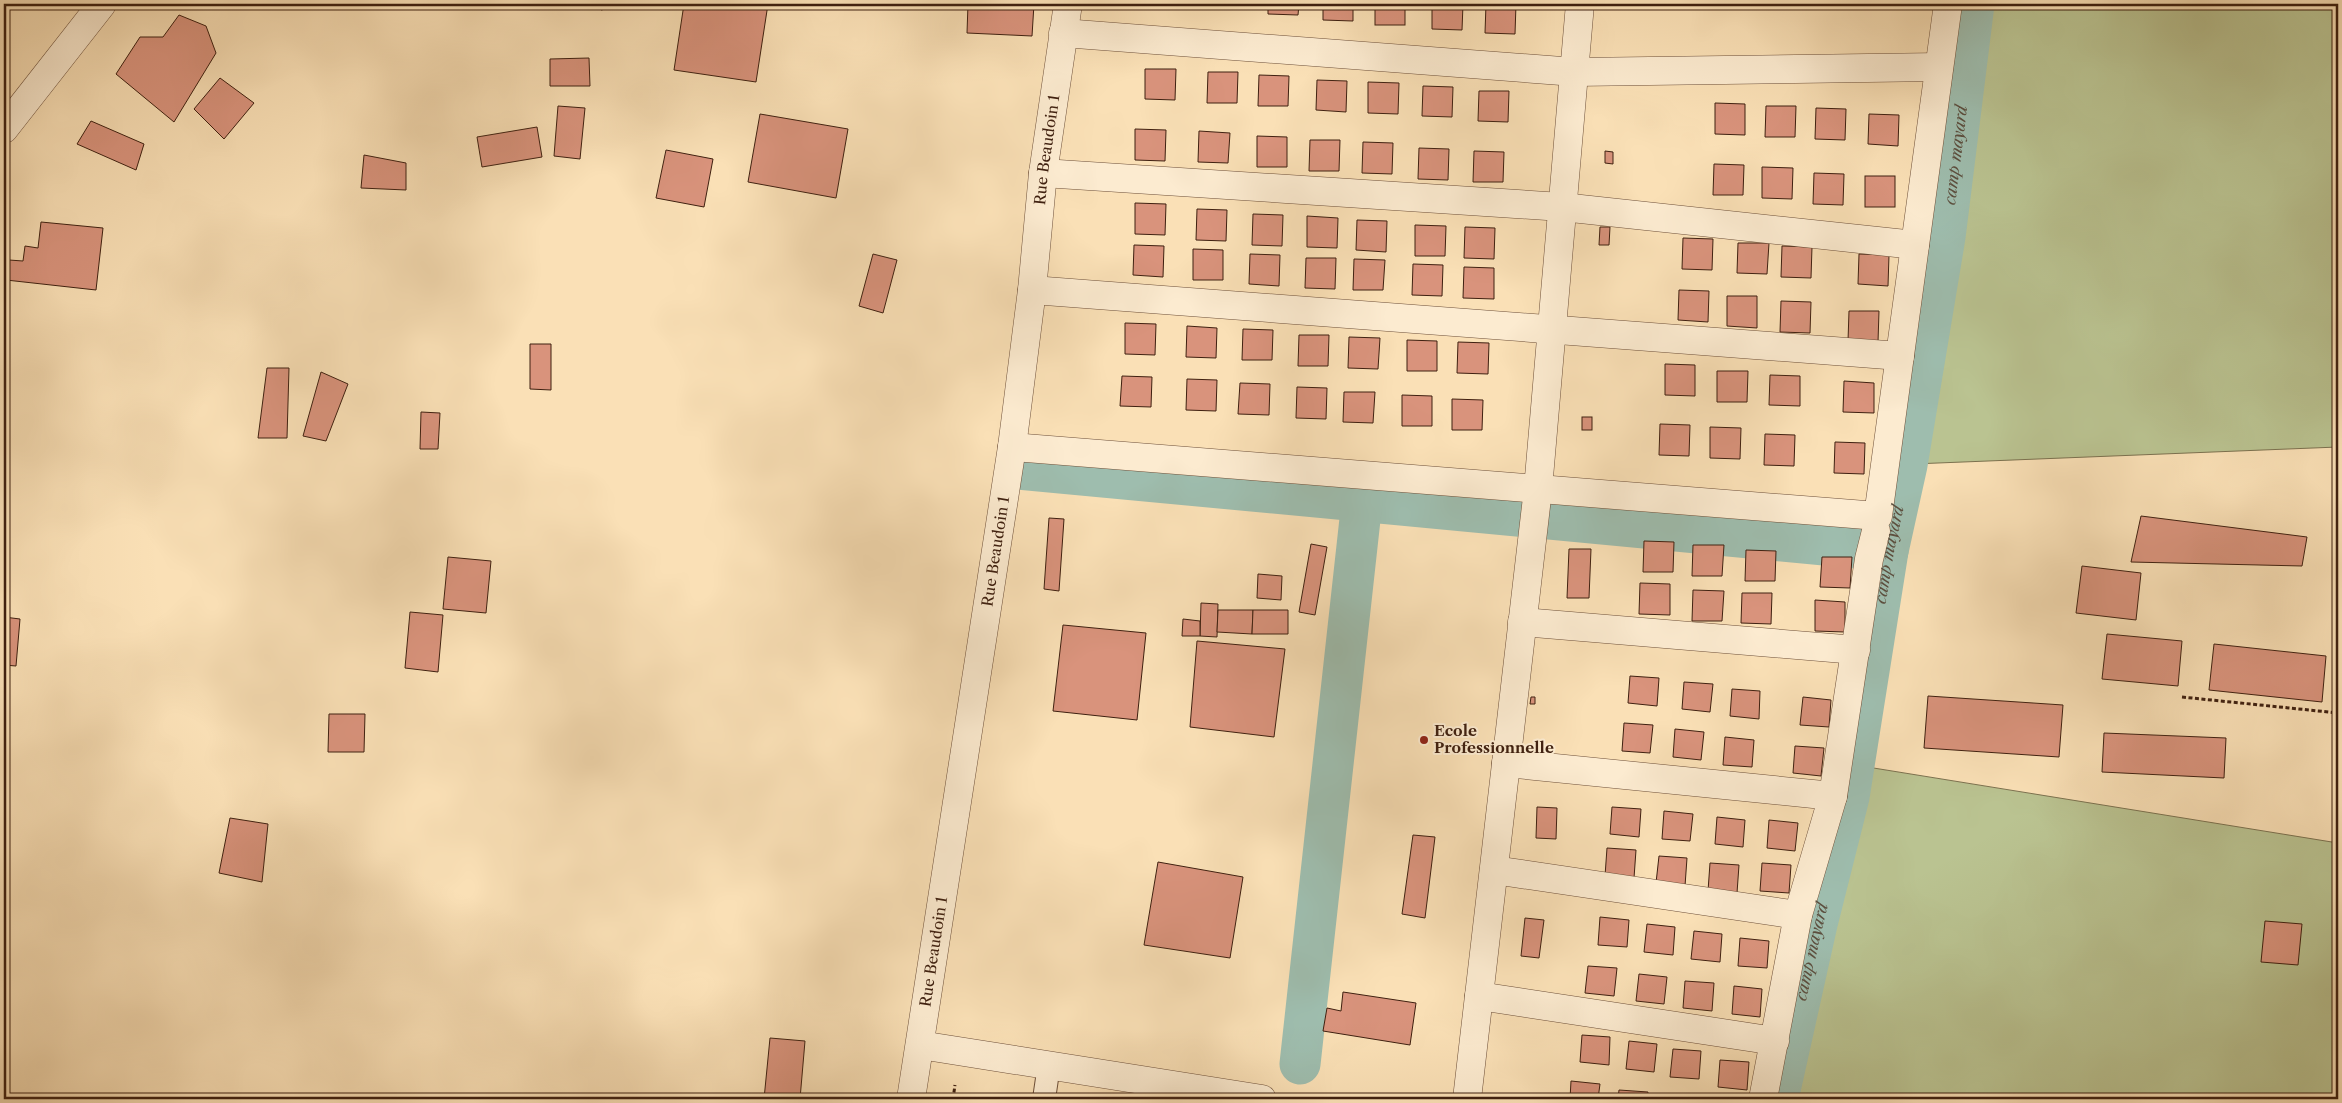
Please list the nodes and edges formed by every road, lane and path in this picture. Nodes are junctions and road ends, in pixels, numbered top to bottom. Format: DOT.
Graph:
graph roads {
  1 [pos="102,4"];
  2 [pos="1068,4"];
  3 [pos="1580,4"];
  4 [pos="1948,4"];
  5 [pos="1063,32"];
  6 [pos="1939,67"];
  7 [pos="1575,72"];
  8 [pos="4,129"];
  9 [pos="1043,172"];
  10 [pos="1562,206"];
  11 [pos="1915,244"];
  12 [pos="1032,290"];
  13 [pos="1553,328"];
  14 [pos="1900,356"];
  15 [pos="1012,447"];
  16 [pos="1536,506"];
  17 [pos="1877,524"];
  18 [pos="1522,622"];
  19 [pos="1856,650"];
  20 [pos="2182,697"];
  21 [pos="2338,714"];
  22 [pos="1506,763"];
  23 [pos="1833,796"];
  24 [pos="1494,870"];
  25 [pos="1798,915"];
  26 [pos="1479,996"];
  27 [pos="1775,1041"];
  28 [pos="920,1045"];
  29 [pos="1049,1065"];
  30 [pos="955,1083"];
  31 [pos="1148,1090"];
  32 [pos="911,1099"];
  33 [pos="953,1099"];
  34 [pos="1044,1099"];
  35 [pos="1262,1099"];
  36 [pos="1467,1099"];
  37 [pos="1763,1099"];
  1 -- 8 [label="street"];
  2 -- 5 [label="street, Rue Beaudoin 1"];
  3 -- 7 [label="street"];
  4 -- 6 [label="street"];
  5 -- 7 [label="street"];
  5 -- 9 [label="street, Rue Beaudoin 1"];
  6 -- 7 [label="street"];
  6 -- 11 [label="street"];
  7 -- 10 [label="street"];
  9 -- 10 [label="street"];
  9 -- 12 [label="street, Rue Beaudoin 1"];
  10 -- 11 [label="street"];
  10 -- 13 [label="street"];
  11 -- 14 [label="street"];
  12 -- 13 [label="street"];
  12 -- 15 [label="street, Rue Beaudoin 1"];
  13 -- 14 [label="street"];
  13 -- 16 [label="street"];
  14 -- 17 [label="street"];
  15 -- 16 [label="street"];
  15 -- 28 [label="street, Rue Beaudoin 1"];
  16 -- 17 [label="street"];
  16 -- 18 [label="street"];
  17 -- 19 [label="street"];
  18 -- 19 [label="street"];
  18 -- 22 [label="street"];
  19 -- 23 [label="street"];
  20 -- 21 [label="path"];
  22 -- 23 [label="street"];
  22 -- 24 [label="street"];
  23 -- 25 [label="street"];
  24 -- 25 [label="street"];
  24 -- 26 [label="street"];
  25 -- 27 [label="street"];
  26 -- 27 [label="street"];
  26 -- 36 [label="street"];
  27 -- 37 [label="street"];
  28 -- 29 [label="street"];
  28 -- 32 [label="street, Rue Beaudoin 1"];
  29 -- 31 [label="street"];
  29 -- 34 [label="lane"];
  30 -- 33 [label="path"];
  31 -- 35 [label="street"];
}
